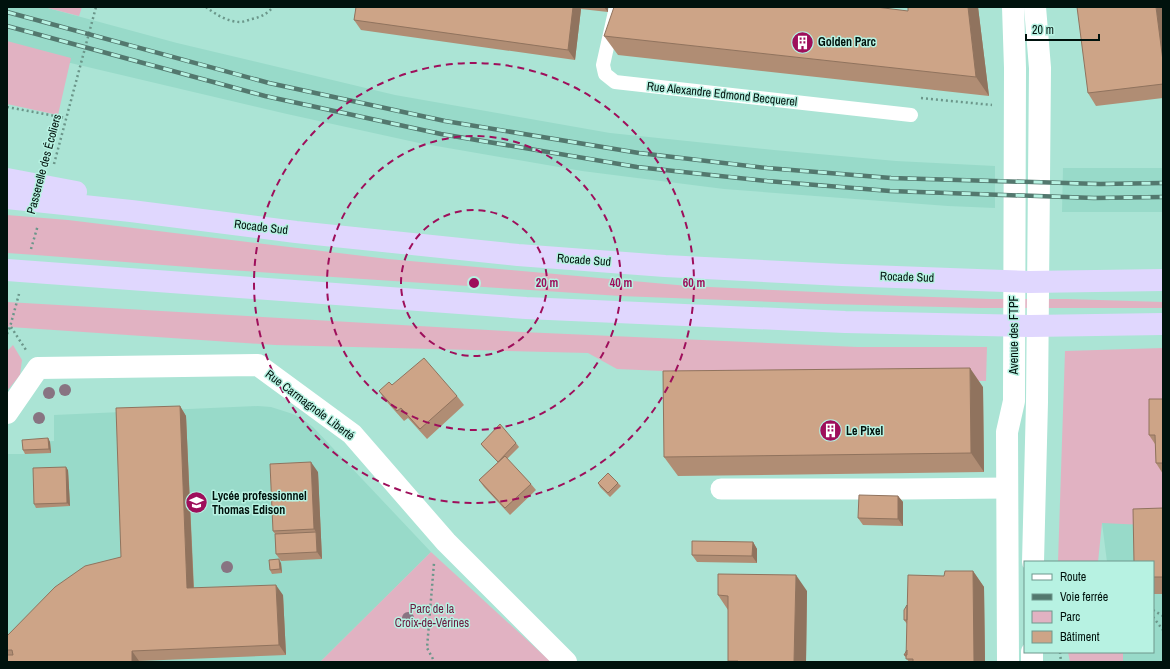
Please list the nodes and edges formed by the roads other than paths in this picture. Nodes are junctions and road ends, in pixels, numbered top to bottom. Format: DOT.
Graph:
graph roads {
  1 [pos="616,7"];
  2 [pos="1013,7"];
  3 [pos="1035,7"];
  4 [pos="911,114"];
  5 [pos="7,179"];
  6 [pos="7,198"];
  7 [pos="296,232"];
  8 [pos="7,270"];
  9 [pos="1163,280"];
  10 [pos="14,287"];
  11 [pos="263,289"];
  12 [pos="1163,324"];
  13 [pos="7,413"];
  14 [pos="1007,488"];
  15 [pos="721,489"];
  16 [pos="1033,561"];
  17 [pos="566,662"];
  18 [pos="1008,662"];
  1 -- 4 [label="lane, Rue Alexandre Edmond Becquerel"];
  2 -- 14 [label="street, Avenue des FTPF"];
  3 -- 16 [label="street, Avenue des FTPF"];
  5 -- 7 [label="highway"];
  6 -- 7 [label="highway, Rocade Sud"];
  7 -- 9 [label="highway, Rocade Sud"];
  8 -- 11 [label="highway"];
  10 -- 11 [label="highway"];
  11 -- 12 [label="highway"];
  13 -- 17 [label="street, Rue Carmagnole Liberté"];
  14 -- 15 [label="street"];
  14 -- 18 [label="street, Avenue des FTPF"];
}
